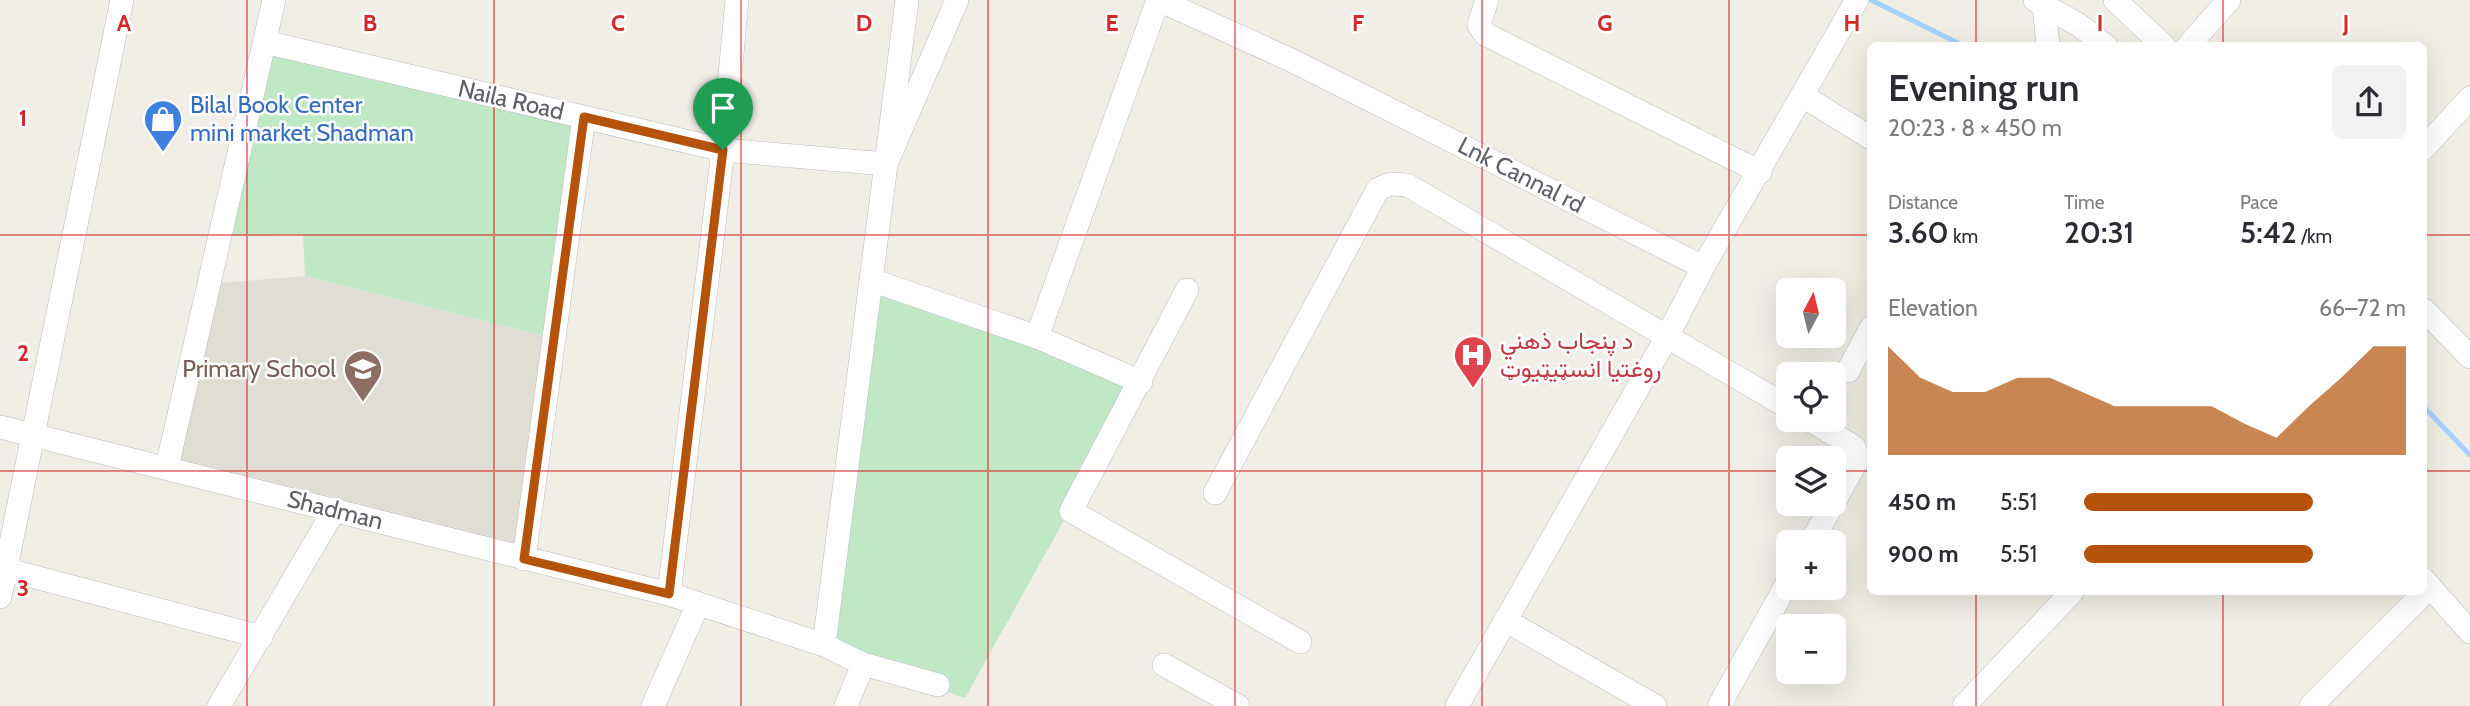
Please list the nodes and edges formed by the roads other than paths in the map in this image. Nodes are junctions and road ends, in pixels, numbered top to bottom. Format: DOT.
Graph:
graph roads {
  1 [pos="122,0"];
  2 [pos="274,0"];
  3 [pos="907,0"];
  4 [pos="957,0"];
  5 [pos="1158,0"];
  6 [pos="1487,0"];
  7 [pos="2115,0"];
  8 [pos="2229,0"];
  9 [pos="732,1"];
  10 [pos="1855,2"];
  11 [pos="2040,3"];
  12 [pos="265,42"];
  13 [pos="2047,42"];
  14 [pos="2100,42"];
  15 [pos="2160,42"];
  16 [pos="2192,42"];
  17 [pos="1803,96"];
  18 [pos="2470,98"];
  19 [pos="584,117"];
  20 [pos="1867,136"];
  21 [pos="2427,145"];
  22 [pos="723,150"];
  23 [pos="886,164"];
  24 [pos="1760,172"];
  25 [pos="1703,267"];
  26 [pos="871,280"];
  27 [pos="1187,290"];
  28 [pos="2427,313"];
  29 [pos="1668,335"];
  30 [pos="1867,335"];
  31 [pos="1037,337"];
  32 [pos="2470,357"];
  33 [pos="1848,371"];
  34 [pos="1141,382"];
  35 [pos="1776,400"];
  36 [pos="0,427"];
  37 [pos="1830,432"];
  38 [pos="31,435"];
  39 [pos="167,467"];
  40 [pos="1846,480"];
  41 [pos="1215,493"];
  42 [pos="335,509"];
  43 [pos="524,559"];
  44 [pos="5,569"];
  45 [pos="2427,584"];
  46 [pos="669,594"];
  47 [pos="2070,595"];
  48 [pos="2417,595"];
  49 [pos="0,597"];
  50 [pos="1778,600"];
  51 [pos="698,604"];
  52 [pos="1506,620"];
  53 [pos="2470,632"];
  54 [pos="261,637"];
  55 [pos="1300,642"];
  56 [pos="824,645"];
  57 [pos="863,664"];
  58 [pos="1164,665"];
  59 [pos="938,685"];
  60 [pos="219,706"];
  61 [pos="653,706"];
  62 [pos="846,706"];
  63 [pos="1238,706"];
  64 [pos="1457,706"];
  65 [pos="1655,706"];
  66 [pos="1719,706"];
  67 [pos="1964,706"];
  68 [pos="2311,706"];
  1 -- 38 [label="street"];
  2 -- 12 [label="street"];
  3 -- 23 [label="street"];
  4 -- 23 [label="street"];
  5 -- 25 [label="street, Lnk Cannal rd"];
  5 -- 31 [label="street"];
  6 -- 24 [label="street"];
  7 -- 15 [label="street"];
  8 -- 16 [label="street"];
  9 -- 22 [label="street"];
  10 -- 17 [label="street"];
  11 -- 13 [label="street"];
  11 -- 14 [label="street"];
  12 -- 19 [label="street, Naila Road"];
  12 -- 39 [label="street"];
  17 -- 20 [label="street"];
  17 -- 24 [label="street"];
  18 -- 21 [label="street"];
  19 -- 22 [label="street, Naila Road"];
  19 -- 43 [label="street"];
  22 -- 23 [label="street, Naila Road"];
  22 -- 46 [label="street"];
  23 -- 26 [label="street"];
  24 -- 25 [label="street"];
  25 -- 29 [label="street"];
  26 -- 31 [label="street"];
  26 -- 56 [label="street"];
  27 -- 34 [label="street"];
  28 -- 32 [label="street"];
  29 -- 35 [label="street"];
  29 -- 41 [label="street"];
  29 -- 52 [label="street"];
  30 -- 33 [label="street"];
  31 -- 34 [label="street"];
  34 -- 55 [label="street"];
  36 -- 38 [label="street, Shadman"];
  37 -- 40 [label="street"];
  38 -- 39 [label="street, Shadman"];
  38 -- 44 [label="street"];
  39 -- 42 [label="street, Shadman"];
  42 -- 43 [label="street, Shadman"];
  42 -- 54 [label="street"];
  43 -- 46 [label="street, Shadman"];
  44 -- 49 [label="street"];
  44 -- 54 [label="street"];
  45 -- 53 [label="street"];
  46 -- 51 [label="street, Shadman"];
  47 -- 67 [label="street"];
  48 -- 68 [label="street"];
  50 -- 66 [label="street"];
  51 -- 56 [label="street, Shadman"];
  51 -- 61 [label="street"];
  52 -- 64 [label="street"];
  52 -- 65 [label="street"];
  54 -- 60 [label="street"];
  56 -- 57 [label="street, Shadman"];
  57 -- 59 [label="street, Shadman"];
  57 -- 62 [label="street"];
  58 -- 63 [label="street"];
}
